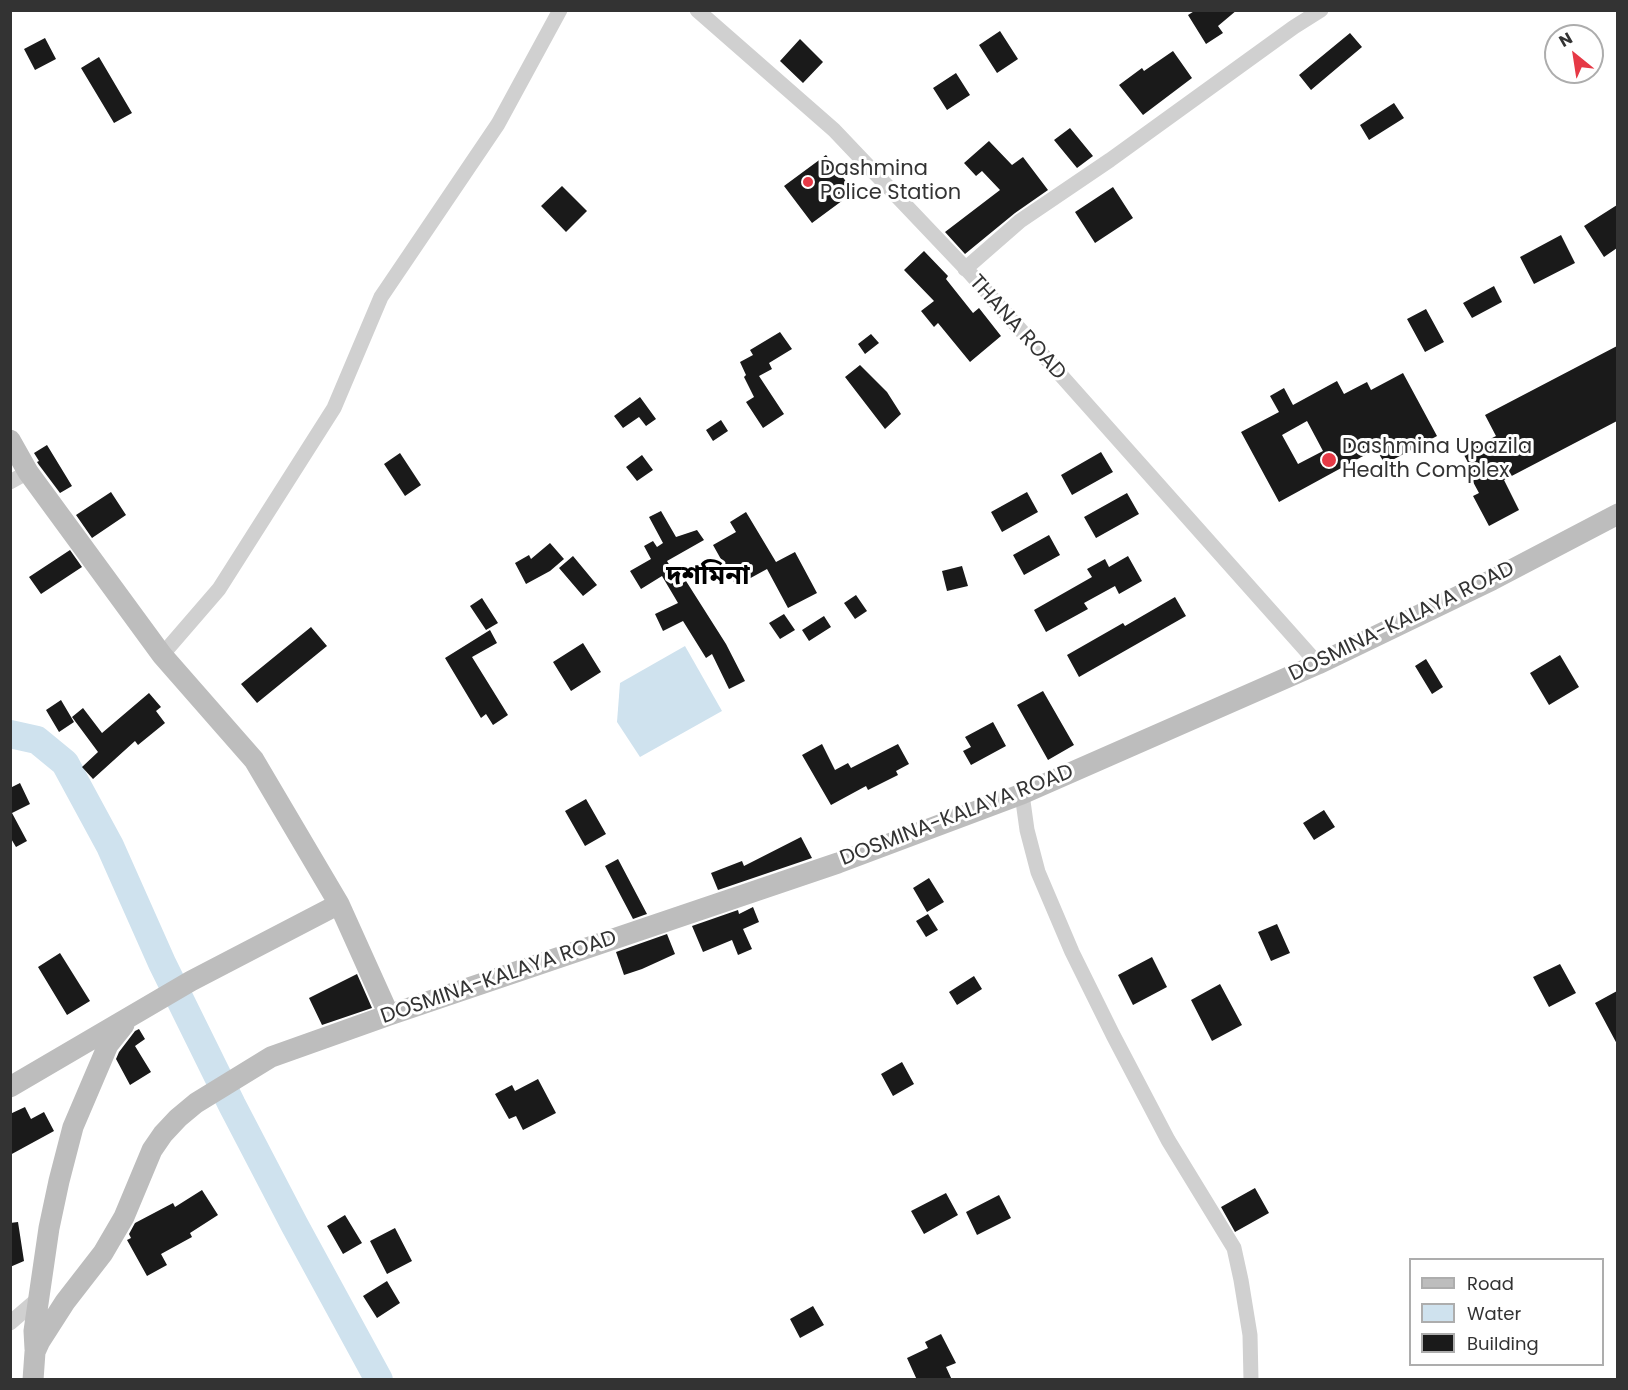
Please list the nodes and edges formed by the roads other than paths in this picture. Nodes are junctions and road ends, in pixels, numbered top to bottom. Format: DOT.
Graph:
graph roads {
  1 [pos="560,10"];
  2 [pos="697,10"];
  3 [pos="1321,10"];
  4 [pos="965,269"];
  5 [pos="10,440"];
  6 [pos="19,477"];
  7 [pos="1617,514"];
  8 [pos="162,655"];
  9 [pos="1318,664"];
  10 [pos="1023,794"];
  11 [pos="339,904"];
  12 [pos="132,1015"];
  13 [pos="389,1015"];
  14 [pos="10,1087"];
  15 [pos="39,1298"];
  16 [pos="10,1323"];
  17 [pos="35,1352"];
  18 [pos="33,1380"];
  19 [pos="1251,1380"];
  1 -- 8 [label="street"];
  2 -- 4 [label="street, THANA ROAD"];
  3 -- 4 [label="street"];
  4 -- 9 [label="street, THANA ROAD"];
  5 -- 6 [label="street"];
  6 -- 8 [label="street"];
  7 -- 9 [label="street, DOSMINA-KALAYA ROAD"];
  8 -- 11 [label="street"];
  9 -- 10 [label="street, DOSMINA-KALAYA ROAD"];
  10 -- 13 [label="street, DOSMINA-KALAYA ROAD"];
  10 -- 19 [label="street"];
  11 -- 12 [label="street"];
  11 -- 13 [label="street"];
  12 -- 14 [label="street"];
  12 -- 15 [label="street"];
  13 -- 17 [label="street, DOSMINA-KALAYA ROAD"];
  15 -- 16 [label="street"];
  15 -- 17 [label="street"];
  17 -- 18 [label="street"];
}
